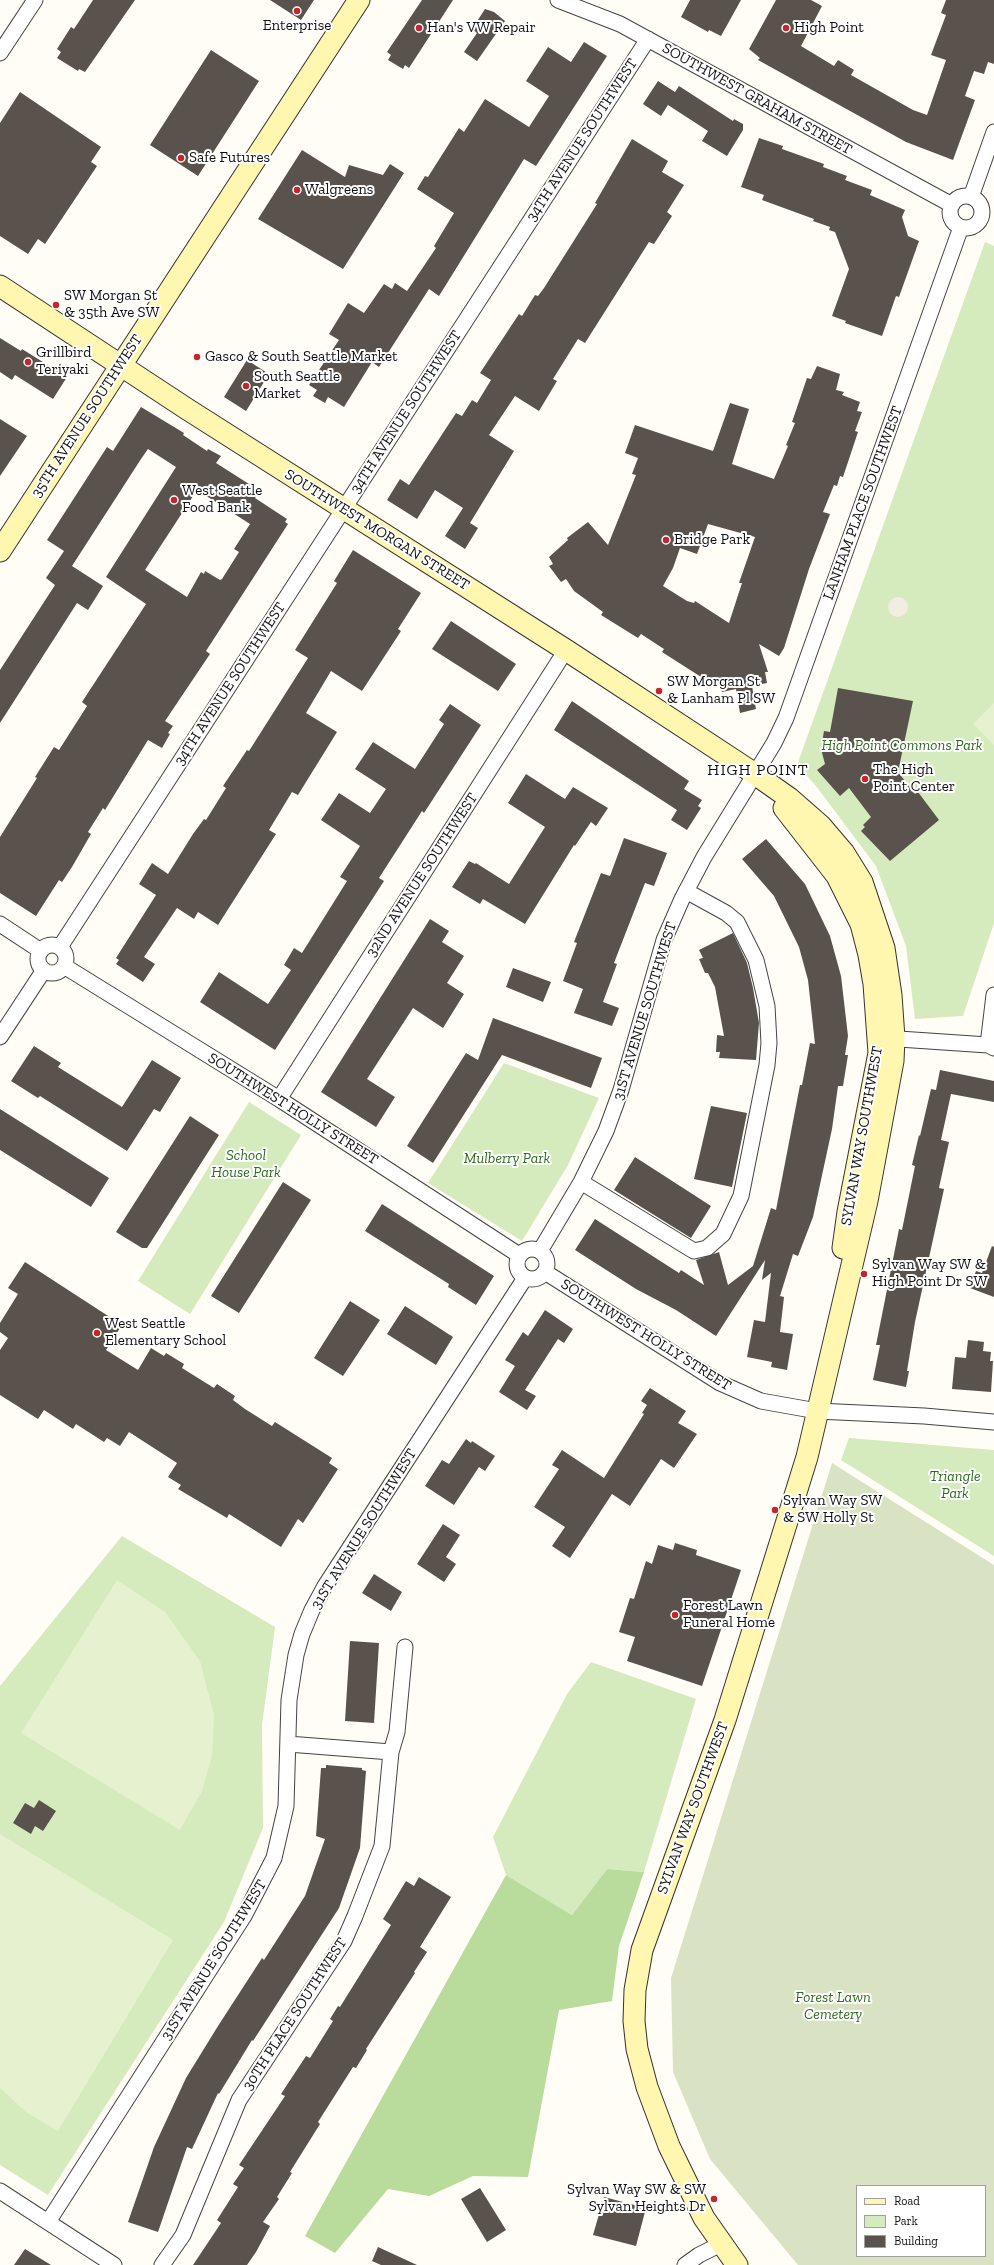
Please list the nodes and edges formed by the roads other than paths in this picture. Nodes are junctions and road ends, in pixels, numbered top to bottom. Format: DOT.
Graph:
graph roads {
  1 [pos="35,0"];
  2 [pos="359,0"];
  3 [pos="558,0"];
  4 [pos="648,38"];
  5 [pos="0,53"];
  6 [pos="994,132"];
  7 [pos="971,196"];
  8 [pos="952,205"];
  9 [pos="988,219"];
  10 [pos="961,227"];
  11 [pos="0,286"];
  12 [pos="120,366"];
  13 [pos="344,509"];
  14 [pos="0,551"];
  15 [pos="566,650"];
  16 [pos="754,774"];
  17 [pos="686,891"];
  18 [pos="0,924"];
  19 [pos="60,947"];
  20 [pos="41,950"];
  21 [pos="64,966"];
  22 [pos="44,970"];
  23 [pos="994,994"];
  24 [pos="0,1038"];
  25 [pos="887,1038"];
  26 [pos="991,1046"];
  27 [pos="279,1099"];
  28 [pos="581,1182"];
  29 [pos="540,1251"];
  30 [pos="519,1255"];
  31 [pos="545,1272"];
  32 [pos="525,1278"];
  33 [pos="817,1411"];
  34 [pos="994,1422"];
  35 [pos="405,1647"];
  36 [pos="288,1744"];
  37 [pos="391,1752"];
  38 [pos="0,2192"];
  39 [pos="48,2222"];
  40 [pos="721,2244"];
  41 [pos="114,2265"];
  42 [pos="162,2265"];
  43 [pos="686,2265"];
  44 [pos="737,2265"];
  1 -- 5 [label="street"];
  2 -- 12 [label="street, 35TH AVENUE SOUTHWEST"];
  3 -- 4 [label="street, SOUTHWEST GRAHAM STREET"];
  4 -- 8 [label="street, SOUTHWEST GRAHAM STREET"];
  4 -- 13 [label="street, 34TH AVENUE SOUTHWEST"];
  6 -- 7 [label="street"];
  7 -- 8 [label="street"];
  7 -- 9 [label="street"];
  8 -- 10 [label="street"];
  9 -- 10 [label="street"];
  10 -- 16 [label="street, LANHAM PLACE SOUTHWEST"];
  11 -- 12 [label="street, SOUTHWEST MORGAN STREET"];
  12 -- 13 [label="street, SOUTHWEST MORGAN STREET"];
  12 -- 14 [label="street, 35TH AVENUE SOUTHWEST"];
  13 -- 15 [label="street, SOUTHWEST MORGAN STREET"];
  13 -- 19 [label="street, 34TH AVENUE SOUTHWEST"];
  15 -- 16 [label="street, SOUTHWEST MORGAN STREET"];
  15 -- 27 [label="street, 32ND AVENUE SOUTHWEST"];
  16 -- 17 [label="street, 31ST AVENUE SOUTHWEST"];
  16 -- 25 [label="street, SYLVAN WAY SOUTHWEST"];
  17 -- 28 [label="street, 31ST AVENUE SOUTHWEST"];
  17 -- 28 [label="street"];
  18 -- 20 [label="street"];
  19 -- 20 [label="street"];
  19 -- 21 [label="street"];
  20 -- 22 [label="street"];
  21 -- 22 [label="street"];
  21 -- 27 [label="street, SOUTHWEST HOLLY STREET"];
  22 -- 24 [label="street"];
  23 -- 26 [label="street"];
  25 -- 26 [label="street"];
  25 -- 33 [label="street, SYLVAN WAY SOUTHWEST"];
  27 -- 30 [label="street, SOUTHWEST HOLLY STREET"];
  28 -- 29 [label="street, 31ST AVENUE SOUTHWEST"];
  29 -- 30 [label="street"];
  29 -- 31 [label="street"];
  30 -- 32 [label="street"];
  31 -- 32 [label="street"];
  31 -- 33 [label="street, SOUTHWEST HOLLY STREET"];
  32 -- 36 [label="street, 31ST AVENUE SOUTHWEST"];
  33 -- 34 [label="street, SOUTHWEST HOLLY STREET"];
  33 -- 40 [label="street, SYLVAN WAY SOUTHWEST"];
  35 -- 37 [label="street, 30TH PLACE SOUTHWEST"];
  36 -- 37 [label="street"];
  36 -- 39 [label="street, 31ST AVENUE SOUTHWEST"];
  37 -- 42 [label="street, 30TH PLACE SOUTHWEST"];
  38 -- 39 [label="street"];
  39 -- 41 [label="street"];
  40 -- 43 [label="street"];
  40 -- 44 [label="street, SYLVAN WAY SOUTHWEST"];
}
